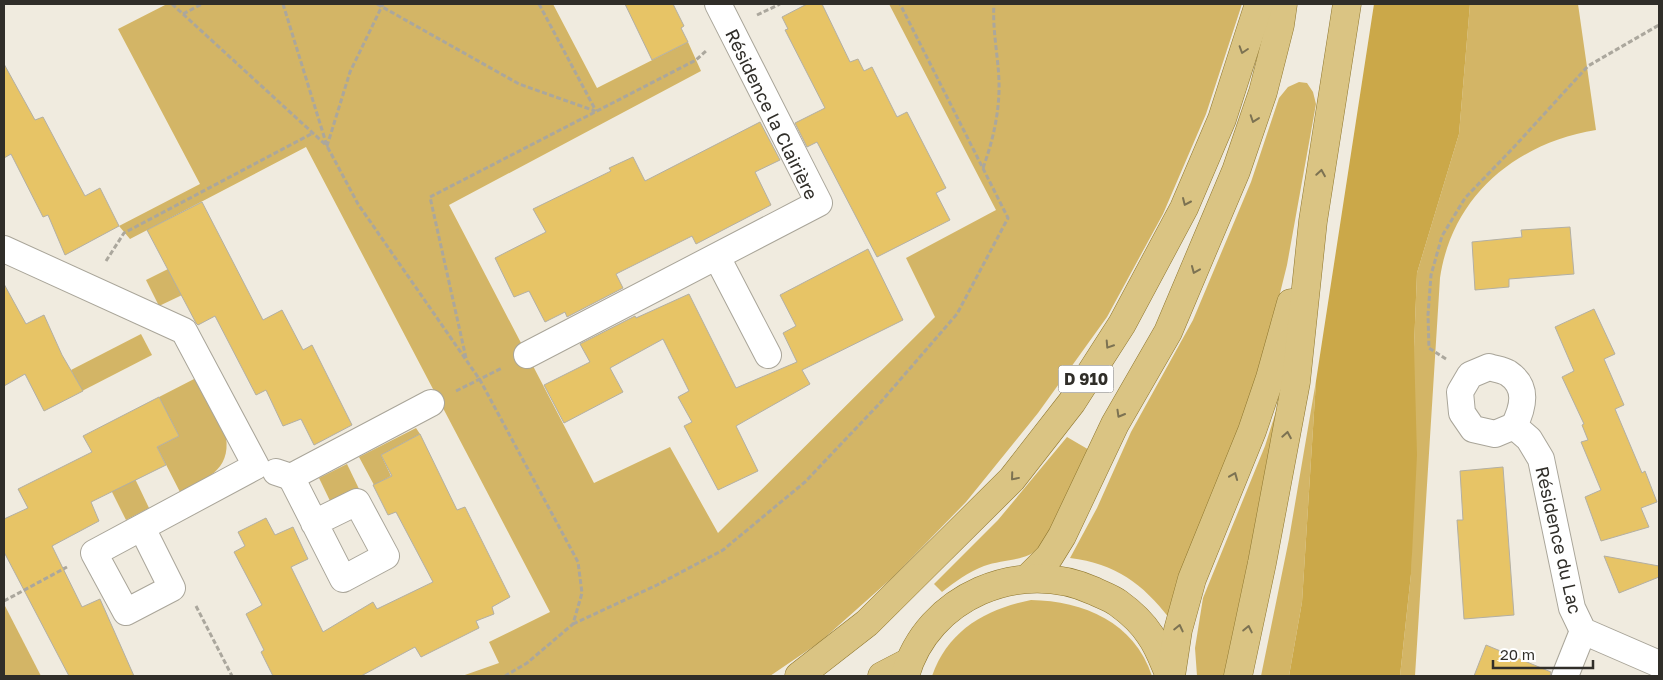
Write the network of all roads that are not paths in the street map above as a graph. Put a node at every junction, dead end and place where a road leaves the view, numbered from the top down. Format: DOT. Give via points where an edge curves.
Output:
graph roads {
  1 [pos="718,4"];
  2 [pos="1259,4"];
  3 [pos="1283,4"];
  4 [pos="1347,4"];
  5 [pos="1313,221"];
  6 [pos="4,248"];
  7 [pos="717,257"];
  8 [pos="527,355"];
  9 [pos="768,355"];
  10 [pos="431,403"];
  11 [pos="1514,426"];
  12 [pos="256,466"];
  13 [pos="291,477"];
  14 [pos="314,522"];
  15 [pos="142,528"];
  16 [pos="1029,577"];
  17 [pos="1584,631"];
  18 [pos="1659,664"];
  19 [pos="907,669"];
  20 [pos="799,676"];
  21 [pos="882,676"];
  22 [pos="1171,676"];
  23 [pos="1238,676"];
  24 [pos="1565,676"];
  1 -- 7 [label="street, Résidence la Clairière" via="819,203"];
  2 -- 20 [label="main road, D 910, one-way" via="1222,119 1184,208 1122,324 1072,402 1012,480 867,623"];
  3 -- 16 [label="main road, D 910, one-way" via="1263,92 1242,154 1168,332 1115,424 1062,536 1049,557"];
  5 -- 4 [label="main road, one-way"];
  22 -- 5 [label="main road, one-way" via="1178,630 1192,579 1270,378"];
  23 -- 5 [label="main road, one-way" via="1296,382"];
  6 -- 12 [label="street" via="184,331"];
  7 -- 8 [label="street, Résidence la Clairière"];
  7 -- 9 [label="street"];
  10 -- 13 [label="street"];
  11 -- 11 [label="street" via="1523,408 1522,389 1508,373 1489,367 1470,375 1460,392 1462,413 1473,429 1495,434"];
  11 -- 17 [label="street, Résidence du Lac" via="1529,439 1541,459 1572,608"];
  12 -- 13 [label="street"];
  12 -- 15 [label="street"];
  13 -- 14 [label="street"];
  15 -- 15 [label="street" via="172,588 126,612 94,553"];
  16 -- 19 [label="main road" via="991,585 957,603 929,629"];
  16 -- 22 [label="main road" via="1075,582 1117,602 1150,635"];
  17 -- 18 [label="street, Résidence du Lac"];
  17 -- 24 [label="street, Résidence du Lac"];
  19 -- 21 [label="main road"];
}
